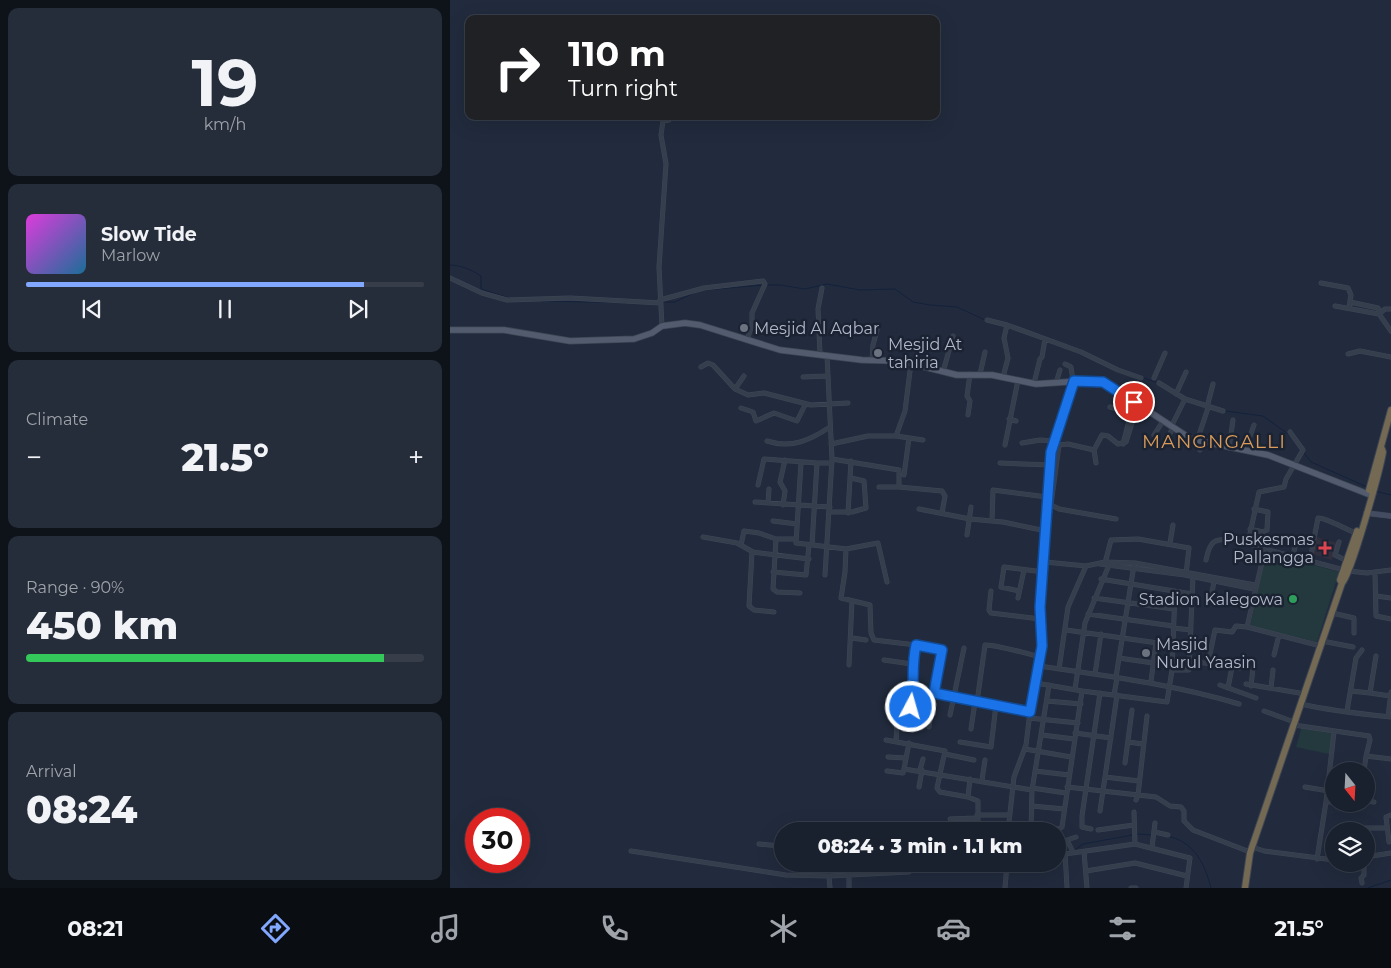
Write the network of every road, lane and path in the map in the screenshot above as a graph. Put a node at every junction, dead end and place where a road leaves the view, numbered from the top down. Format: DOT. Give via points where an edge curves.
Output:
graph roads {
  1 [pos="669,120"];
  2 [pos="450,278"];
  3 [pos="1320,283"];
  4 [pos="822,288"];
  5 [pos="661,302"];
  6 [pos="1350,302"];
  7 [pos="1335,306"];
  8 [pos="1349,308"];
  9 [pos="1391,310"];
  10 [pos="1380,313"];
  11 [pos="987,320"];
  12 [pos="662,326"];
  13 [pos="1006,326"];
  14 [pos="450,330"];
  15 [pos="877,330"];
  16 [pos="1391,331"];
  17 [pos="953,336"];
  18 [pos="747,340"];
  19 [pos="1045,340"];
  20 [pos="985,352"];
  21 [pos="1165,353"];
  22 [pos="820,354"];
  23 [pos="1348,354"];
  24 [pos="828,355"];
  25 [pos="1391,357"];
  26 [pos="872,361"];
  27 [pos="911,363"];
  28 [pos="1065,364"];
  29 [pos="701,367"];
  30 [pos="1060,370"];
  31 [pos="943,372"];
  32 [pos="1186,372"];
  33 [pos="970,374"];
  34 [pos="980,374"];
  35 [pos="744,376"];
  36 [pos="827,376"];
  37 [pos="803,377"];
  38 [pos="1003,377"];
  39 [pos="1141,378"];
  40 [pos="1154,378"];
  41 [pos="1018,380"];
  42 [pos="1074,381"];
  43 [pos="1056,383"];
  44 [pos="1159,383"];
  45 [pos="1034,384"];
  46 [pos="1213,384"];
  47 [pos="736,388"];
  48 [pos="1176,394"];
  49 [pos="1184,400"];
  50 [pos="848,403"];
  51 [pos="1135,404"];
  52 [pos="804,405"];
  53 [pos="829,405"];
  54 [pos="1110,407"];
  55 [pos="741,408"];
  56 [pos="1207,408"];
  57 [pos="1391,410"];
  58 [pos="1223,411"];
  59 [pos="968,415"];
  60 [pos="1009,419"];
  61 [pos="1233,420"];
  62 [pos="1016,421"];
  63 [pos="1163,421"];
  64 [pos="1254,425"];
  65 [pos="830,427"];
  66 [pos="1172,427"];
  67 [pos="1290,432"];
  68 [pos="1154,435"];
  69 [pos="896,436"];
  70 [pos="909,438"];
  71 [pos="923,440"];
  72 [pos="1054,440"];
  73 [pos="767,441"];
  74 [pos="1197,441"];
  75 [pos="1022,443"];
  76 [pos="1204,443"];
  77 [pos="831,444"];
  78 [pos="1164,444"];
  79 [pos="1005,445"];
  80 [pos="1229,448"];
  81 [pos="1094,450"];
  82 [pos="1200,450"];
  83 [pos="1245,450"];
  84 [pos="785,460"];
  85 [pos="832,461"];
  86 [pos="851,461"];
  87 [pos="801,462"];
  88 [pos="1000,462"];
  89 [pos="817,463"];
  90 [pos="1096,463"];
  91 [pos="1050,465"];
  92 [pos="1293,466"];
  93 [pos="904,475"];
  94 [pos="851,478"];
  95 [pos="758,485"];
  96 [pos="880,487"];
  97 [pos="899,488"];
  98 [pos="769,489"];
  99 [pos="1371,490"];
  100 [pos="1047,497"];
  101 [pos="755,502"];
  102 [pos="768,503"];
  103 [pos="783,505"];
  104 [pos="799,505"];
  105 [pos="814,506"];
  106 [pos="971,507"];
  107 [pos="919,509"];
  108 [pos="1254,509"];
  109 [pos="830,510"];
  110 [pos="848,513"];
  111 [pos="942,513"];
  112 [pos="1366,513"];
  113 [pos="1391,516"];
  114 [pos="970,519"];
  115 [pos="1116,519"];
  116 [pos="773,521"];
  117 [pos="992,521"];
  118 [pos="797,524"];
  119 [pos="1173,525"];
  120 [pos="1250,529"];
  121 [pos="1046,531"];
  122 [pos="1356,534"];
  123 [pos="967,535"];
  124 [pos="703,537"];
  125 [pos="1297,538"];
  126 [pos="776,539"];
  127 [pos="795,539"];
  128 [pos="1339,542"];
  129 [pos="1248,543"];
  130 [pos="1170,544"];
  131 [pos="741,545"];
  132 [pos="811,545"];
  133 [pos="827,547"];
  134 [pos="846,548"];
  135 [pos="1265,549"];
  136 [pos="753,552"];
  137 [pos="774,556"];
  138 [pos="1293,556"];
  139 [pos="808,559"];
  140 [pos="1206,560"];
  141 [pos="1310,560"];
  142 [pos="1347,561"];
  143 [pos="1045,562"];
  144 [pos="1106,564"];
  145 [pos="1134,565"];
  146 [pos="1086,566"];
  147 [pos="1024,570"];
  148 [pos="1346,570"];
  149 [pos="1391,570"];
  150 [pos="773,572"];
  151 [pos="1044,572"];
  152 [pos="1375,573"];
  153 [pos="1187,574"];
  154 [pos="825,575"];
  155 [pos="1194,576"];
  156 [pos="1102,579"];
  157 [pos="887,582"];
  158 [pos="1214,582"];
  159 [pos="1131,584"];
  160 [pos="1237,584"];
  161 [pos="1255,587"];
  162 [pos="991,591"];
  163 [pos="1019,591"];
  164 [pos="1175,592"];
  165 [pos="1212,592"];
  166 [pos="800,593"];
  167 [pos="1192,594"];
  168 [pos="1376,596"];
  169 [pos="1018,598"];
  170 [pos="1094,598"];
  171 [pos="1391,598"];
  172 [pos="852,601"];
  173 [pos="1128,603"];
  174 [pos="1174,609"];
  175 [pos="774,612"];
  176 [pos="1332,613"];
  177 [pos="1088,614"];
  178 [pos="1040,619"];
  179 [pos="1391,619"];
  180 [pos="1125,621"];
  181 [pos="1173,627"];
  182 [pos="1247,627"];
  183 [pos="1066,630"];
  184 [pos="1191,630"];
  185 [pos="1082,632"];
  186 [pos="1354,633"];
  187 [pos="1101,634"];
  188 [pos="1279,635"];
  189 [pos="852,638"];
  190 [pos="1122,638"];
  191 [pos="866,640"];
  192 [pos="1156,643"];
  193 [pos="1321,644"];
  194 [pos="916,645"];
  195 [pos="1172,645"];
  196 [pos="964,648"];
  197 [pos="1353,648"];
  198 [pos="1362,650"];
  199 [pos="1274,655"];
  200 [pos="1376,656"];
  201 [pos="1040,657"];
  202 [pos="1119,658"];
  203 [pos="884,660"];
  204 [pos="1190,661"];
  205 [pos="1153,663"];
  206 [pos="1208,663"];
  207 [pos="912,664"];
  208 [pos="849,665"];
  209 [pos="1039,666"];
  210 [pos="1232,667"];
  211 [pos="1240,668"];
  212 [pos="1253,668"];
  213 [pos="1059,669"];
  214 [pos="1172,670"];
  215 [pos="1273,670"];
  216 [pos="1078,672"];
  217 [pos="1095,674"];
  218 [pos="1117,677"];
  219 [pos="1151,682"];
  220 [pos="1036,683"];
  221 [pos="905,685"];
  222 [pos="913,685"];
  223 [pos="1049,685"];
  224 [pos="1220,685"];
  225 [pos="1170,686"];
  226 [pos="1228,688"];
  227 [pos="1271,688"];
  228 [pos="1075,690"];
  229 [pos="1082,691"];
  230 [pos="1350,691"];
  231 [pos="1391,692"];
  232 [pos="934,693"];
  233 [pos="1100,693"];
  234 [pos="1370,693"];
  235 [pos="1305,694"];
  236 [pos="1116,695"];
  237 [pos="1390,696"];
  238 [pos="954,697"];
  239 [pos="1256,698"];
  240 [pos="1047,701"];
  241 [pos="976,702"];
  242 [pos="1081,704"];
  243 [pos="1239,704"];
  244 [pos="1301,704"];
  245 [pos="996,705"];
  246 [pos="886,706"];
  247 [pos="911,707"];
  248 [pos="1132,710"];
  249 [pos="1264,711"];
  250 [pos="1347,711"];
  251 [pos="1030,712"];
  252 [pos="950,715"];
  253 [pos="910,716"];
  254 [pos="1147,716"];
  255 [pos="1389,717"];
  256 [pos="1029,718"];
  257 [pos="1044,719"];
  258 [pos="1078,723"];
  259 [pos="1295,724"];
  260 [pos="897,725"];
  261 [pos="929,727"];
  262 [pos="971,729"];
  263 [pos="1334,732"];
  264 [pos="1076,733"];
  265 [pos="1042,735"];
  266 [pos="1093,736"];
  267 [pos="1110,738"];
  268 [pos="1074,739"];
  269 [pos="886,740"];
  270 [pos="896,741"];
  271 [pos="960,742"];
  272 [pos="1128,742"];
  273 [pos="909,743"];
  274 [pos="1144,744"];
  275 [pos="1025,749"];
  276 [pos="1039,752"];
  277 [pos="946,754"];
  278 [pos="888,756"];
  279 [pos="1366,756"];
  280 [pos="1071,757"];
  281 [pos="905,758"];
  282 [pos="922,759"];
  283 [pos="1391,759"];
  284 [pos="974,760"];
  285 [pos="985,760"];
  286 [pos="1331,762"];
  287 [pos="1365,762"];
  288 [pos="1125,763"];
  289 [pos="904,769"];
  290 [pos="921,770"];
  291 [pos="887,771"];
  292 [pos="1035,771"];
  293 [pos="1069,775"];
  294 [pos="941,776"];
  295 [pos="1105,776"];
  296 [pos="970,779"];
  297 [pos="982,780"];
  298 [pos="1139,781"];
  299 [pos="1013,787"];
  300 [pos="1067,787"];
  301 [pos="1305,787"];
  302 [pos="919,788"];
  303 [pos="1032,789"];
  304 [pos="1085,790"];
  305 [pos="1102,791"];
  306 [pos="1325,791"];
  307 [pos="1066,793"];
  308 [pos="1138,795"];
  309 [pos="968,797"];
  310 [pos="1136,800"];
  311 [pos="1032,806"];
  312 [pos="1064,809"];
  313 [pos="1325,809"];
  314 [pos="1100,811"];
  315 [pos="1134,812"];
  316 [pos="1009,815"];
  317 [pos="1391,815"];
  318 [pos="976,816"];
  319 [pos="950,819"];
  320 [pos="977,822"];
  321 [pos="1009,822"];
  322 [pos="1031,822"];
  323 [pos="1062,822"];
  324 [pos="1155,823"];
  325 [pos="1134,825"];
  326 [pos="1375,828"];
  327 [pos="1387,828"];
  328 [pos="1091,829"];
  329 [pos="1098,830"];
  330 [pos="1154,834"];
  331 [pos="1168,835"];
  332 [pos="1076,837"];
  333 [pos="1389,842"];
  334 [pos="759,844"];
  335 [pos="1135,844"];
  336 [pos="774,845"];
  337 [pos="1152,847"];
  338 [pos="1251,850"];
  339 [pos="632,851"];
  340 [pos="1073,851"];
  341 [pos="1084,852"];
  342 [pos="1391,852"];
  343 [pos="1375,855"];
  344 [pos="1318,859"];
  345 [pos="1325,859"];
  346 [pos="1086,871"];
  347 [pos="848,872"];
  348 [pos="909,872"];
  349 [pos="1006,872"];
  350 [pos="1364,872"];
  351 [pos="848,875"];
  352 [pos="829,876"];
  353 [pos="1187,876"];
  354 [pos="1362,883"];
  355 [pos="830,888"];
  356 [pos="849,888"];
  357 [pos="1005,888"];
  358 [pos="1067,888"];
  359 [pos="1087,888"];
  360 [pos="1131,888"];
  361 [pos="1136,888"];
  362 [pos="1186,888"];
  363 [pos="1245,888"];
  1 -- 5 [label="street" via="663,122 660,131 666,164 659,267"];
  2 -- 5 [label="street" via="479,292 508,300 570,298"];
  3 -- 6 [label="street" via="1346,288 1352,295"];
  4 -- 22 [label="street" via="818,309"];
  5 -- 12 [label="street"];
  5 -- 18 [label="street" via="704,288 763,281 765,284 752,313"];
  6 -- 8 [label="street"];
  6 -- 10 [label="street" via="1378,308"];
  7 -- 8 [label="street"];
  8 -- 10 [label="street"];
  9 -- 10 [label="street" via="1385,309"];
  10 -- 16 [label="street"];
  11 -- 13 [label="street"];
  12 -- 14 [label="main road" via="641,338 570,341 504,330"];
  12 -- 18 [label="main road" via="700,325"];
  13 -- 19 [label="street"];
  13 -- 38 [label="street" via="1008,358"];
  15 -- 26 [label="street"];
  17 -- 31 [label="street"];
  18 -- 22 [label="main road" via="780,350"];
  19 -- 39 [label="street"];
  19 -- 45 [label="street"];
  20 -- 34 [label="street"];
  21 -- 40 [label="street"];
  22 -- 24 [label="main road"];
  23 -- 25 [label="street" via="1360,351"];
  24 -- 26 [label="main road"];
  24 -- 36 [label="street"];
  26 -- 27 [label="main road"];
  27 -- 31 [label="main road"];
  27 -- 69 [label="street" via="905,411"];
  28 -- 42 [label="street" via="1071,367"];
  29 -- 47 [label="street" via="708,363 713,365"];
  30 -- 43 [label="street"];
  31 -- 33 [label="main road"];
  32 -- 48 [label="street"];
  33 -- 34 [label="main road"];
  33 -- 59 [label="street" via="966,396 970,401"];
  34 -- 38 [label="main road"];
  35 -- 47 [label="street"];
  36 -- 37 [label="street"];
  36 -- 53 [label="street"];
  38 -- 41 [label="main road"];
  41 -- 45 [label="main road"];
  41 -- 60 [label="street"];
  42 -- 43 [label="main road"];
  42 -- 51 [label="main road" via="1103,382"];
  42 -- 72 [label="street"];
  43 -- 45 [label="main road"];
  44 -- 48 [label="street"];
  46 -- 56 [label="street"];
  47 -- 52 [label="street" via="748,395 764,392"];
  48 -- 49 [label="street"];
  49 -- 56 [label="street"];
  49 -- 66 [label="street"];
  50 -- 53 [label="street"];
  51 -- 54 [label="street" via="1128,412"];
  51 -- 63 [label="main road"];
  51 -- 81 [label="street" via="1124,442 1116,443 1104,435"];
  52 -- 53 [label="street"];
  52 -- 55 [label="street" via="797,421 774,413 756,421 753,412"];
  53 -- 65 [label="street"];
  56 -- 58 [label="street"];
  56 -- 74 [label="street"];
  57 -- 99 [label="highway"];
  60 -- 62 [label="street"];
  60 -- 79 [label="street"];
  61 -- 80 [label="street"];
  63 -- 66 [label="main road"];
  63 -- 68 [label="street"];
  64 -- 83 [label="street"];
  65 -- 73 [label="street" via="804,442 781,444"];
  65 -- 77 [label="street"];
  66 -- 74 [label="main road"];
  66 -- 78 [label="street"];
  67 -- 92 [label="street" via="1300,444 1301,452"];
  69 -- 70 [label="street"];
  69 -- 77 [label="street" via="868,436"];
  70 -- 71 [label="street"];
  70 -- 93 [label="street"];
  72 -- 75 [label="street"];
  72 -- 91 [label="street"];
  74 -- 76 [label="main road"];
  76 -- 80 [label="main road"];
  76 -- 82 [label="street"];
  77 -- 85 [label="street"];
  80 -- 83 [label="main road"];
  81 -- 90 [label="street"];
  81 -- 115 [label="street" via="1059,445 1052,505"];
  83 -- 92 [label="main road" via="1268,455"];
  84 -- 87 [label="street"];
  84 -- 95 [label="street" via="764,459"];
  84 -- 103 [label="street" via="780,482 785,491"];
  85 -- 86 [label="street"];
  85 -- 89 [label="street"];
  85 -- 109 [label="street"];
  86 -- 94 [label="street"];
  86 -- 97 [label="street" via="897,469 900,471"];
  87 -- 89 [label="street"];
  87 -- 104 [label="street"];
  88 -- 91 [label="street"];
  89 -- 105 [label="street"];
  91 -- 100 [label="street"];
  92 -- 99 [label="main road"];
  92 -- 108 [label="street" via="1283,488 1259,492"];
  94 -- 110 [label="street"];
  94 -- 110 [label="street" via="864,481 866,508"];
  96 -- 97 [label="street"];
  97 -- 111 [label="street" via="942,491 945,496"];
  98 -- 102 [label="street"];
  99 -- 112 [label="highway"];
  99 -- 122 [label="highway"];
  100 -- 117 [label="street" via="993,490"];
  100 -- 121 [label="street"];
  101 -- 102 [label="street"];
  102 -- 103 [label="street"];
  103 -- 104 [label="street"];
  104 -- 105 [label="street"];
  104 -- 118 [label="street"];
  105 -- 109 [label="street"];
  105 -- 132 [label="street"];
  106 -- 114 [label="street"];
  107 -- 111 [label="street"];
  108 -- 120 [label="street"];
  108 -- 120 [label="street" via="1268,512 1267,530"];
  109 -- 110 [label="street"];
  109 -- 133 [label="street"];
  111 -- 114 [label="street"];
  112 -- 113 [label="street"];
  112 -- 148 [label="highway"];
  114 -- 117 [label="street"];
  114 -- 123 [label="street"];
  116 -- 118 [label="street"];
  117 -- 121 [label="street"];
  118 -- 127 [label="street"];
  119 -- 130 [label="street"];
  120 -- 129 [label="street"];
  121 -- 143 [label="street"];
  122 -- 141 [label="street" via="1330,520 1318,518"];
  122 -- 142 [label="highway"];
  124 -- 131 [label="street"];
  125 -- 138 [label="street"];
  126 -- 127 [label="street"];
  126 -- 131 [label="street" via="744,531"];
  126 -- 137 [label="street"];
  127 -- 132 [label="street" via="797,544"];
  128 -- 142 [label="street" via="1335,555"];
  129 -- 135 [label="street"];
  129 -- 140 [label="street" via="1232,540 1214,542"];
  130 -- 144 [label="street" via="1138,539 1111,540"];
  130 -- 153 [label="street" via="1190,549"];
  131 -- 136 [label="street"];
  132 -- 133 [label="street"];
  132 -- 139 [label="street"];
  133 -- 134 [label="street"];
  133 -- 154 [label="street"];
  134 -- 157 [label="street" via="880,544"];
  134 -- 172 [label="street" via="840,597"];
  135 -- 138 [label="street"];
  135 -- 161 [label="street"];
  136 -- 137 [label="street"];
  136 -- 175 [label="street" via="749,606 754,610"];
  137 -- 139 [label="street"];
  137 -- 150 [label="street"];
  138 -- 141 [label="street"];
  139 -- 150 [label="street" via="806,575"];
  141 -- 148 [label="street"];
  142 -- 148 [label="highway"];
  143 -- 146 [label="street"];
  143 -- 151 [label="street"];
  144 -- 145 [label="street"];
  144 -- 146 [label="street"];
  144 -- 156 [label="street"];
  145 -- 153 [label="street"];
  145 -- 159 [label="street"];
  146 -- 183 [label="street" via="1068,607"];
  147 -- 151 [label="street"];
  147 -- 163 [label="street"];
  147 -- 163 [label="street" via="1004,568 1000,587"];
  148 -- 152 [label="street"];
  148 -- 176 [label="highway" via="1340,580 1342,583"];
  149 -- 152 [label="street"];
  150 -- 166 [label="street" via="774,591"];
  151 -- 178 [label="street"];
  152 -- 168 [label="street"];
  153 -- 155 [label="street"];
  155 -- 158 [label="street"];
  155 -- 160 [label="street"];
  155 -- 167 [label="street"];
  156 -- 159 [label="street"];
  156 -- 170 [label="street"];
  158 -- 160 [label="street"];
  158 -- 165 [label="street"];
  159 -- 164 [label="street"];
  159 -- 173 [label="street"];
  160 -- 161 [label="street"];
  161 -- 182 [label="street"];
  162 -- 178 [label="street" via="991,613"];
  163 -- 169 [label="street"];
  164 -- 167 [label="street"];
  164 -- 174 [label="street"];
  167 -- 184 [label="street"];
  168 -- 171 [label="street"];
  168 -- 179 [label="street" via="1376,616"];
  170 -- 173 [label="street"];
  170 -- 177 [label="street"];
  172 -- 189 [label="street"];
  172 -- 194 [label="street" via="870,605 874,640"];
  173 -- 174 [label="street"];
  173 -- 180 [label="street"];
  174 -- 181 [label="street"];
  176 -- 186 [label="street" via="1355,619"];
  176 -- 193 [label="highway"];
  177 -- 180 [label="street"];
  177 -- 185 [label="street"];
  178 -- 201 [label="street"];
  180 -- 181 [label="street"];
  180 -- 190 [label="street"];
  181 -- 184 [label="street"];
  181 -- 195 [label="street"];
  182 -- 188 [label="street"];
  182 -- 206 [label="street" via="1236,626 1232,632 1215,630"];
  183 -- 185 [label="street"];
  183 -- 213 [label="street"];
  184 -- 204 [label="street"];
  185 -- 187 [label="street"];
  185 -- 216 [label="street"];
  187 -- 190 [label="street"];
  187 -- 217 [label="street"];
  188 -- 193 [label="street"];
  188 -- 199 [label="street"];
  189 -- 191 [label="street"];
  189 -- 208 [label="street"];
  190 -- 192 [label="street"];
  190 -- 202 [label="street"];
  192 -- 195 [label="street"];
  192 -- 205 [label="street"];
  193 -- 197 [label="street"];
  193 -- 235 [label="highway"];
  194 -- 207 [label="street"];
  194 -- 232 [label="street" via="942,650"];
  195 -- 214 [label="street"];
  196 -- 238 [label="street"];
  198 -- 230 [label="street" via="1356,658"];
  200 -- 234 [label="street"];
  201 -- 209 [label="street"];
  201 -- 241 [label="street" via="985,645"];
  202 -- 205 [label="street"];
  202 -- 218 [label="street"];
  203 -- 207 [label="street"];
  204 -- 206 [label="street"];
  204 -- 214 [label="street" via="1189,671"];
  205 -- 219 [label="street"];
  206 -- 210 [label="street"];
  207 -- 222 [label="street"];
  209 -- 213 [label="street"];
  209 -- 220 [label="street"];
  210 -- 211 [label="street"];
  210 -- 226 [label="street"];
  212 -- 227 [label="street" via="1248,685"];
  213 -- 216 [label="street"];
  214 -- 225 [label="street"];
  215 -- 227 [label="street"];
  216 -- 217 [label="street"];
  216 -- 228 [label="street"];
  217 -- 218 [label="street"];
  218 -- 219 [label="street"];
  218 -- 236 [label="street"];
  219 -- 225 [label="street"];
  220 -- 223 [label="street"];
  220 -- 251 [label="street"];
  221 -- 222 [label="street"];
  222 -- 247 [label="street"];
  223 -- 228 [label="street"];
  223 -- 240 [label="street"];
  224 -- 226 [label="street"];
  225 -- 236 [label="street" via="1167,702"];
  225 -- 243 [label="street"];
  226 -- 239 [label="street"];
  227 -- 235 [label="street"];
  228 -- 229 [label="street"];
  229 -- 233 [label="street"];
  229 -- 242 [label="street"];
  230 -- 234 [label="street"];
  230 -- 250 [label="street"];
  231 -- 237 [label="street"];
  232 -- 238 [label="street"];
  232 -- 261 [label="street"];
  233 -- 236 [label="street"];
  233 -- 266 [label="street"];
  234 -- 237 [label="street"];
  235 -- 244 [label="highway"];
  236 -- 267 [label="street"];
  237 -- 255 [label="street"];
  238 -- 241 [label="street"];
  238 -- 252 [label="street"];
  240 -- 242 [label="street"];
  240 -- 257 [label="street"];
  241 -- 245 [label="street"];
  241 -- 262 [label="street"];
  242 -- 258 [label="street"];
  244 -- 250 [label="street"];
  244 -- 259 [label="highway"];
  245 -- 251 [label="street"];
  245 -- 271 [label="street" via="991,747"];
  246 -- 247 [label="street"];
  247 -- 253 [label="street"];
  248 -- 272 [label="street"];
  249 -- 259 [label="street"];
  250 -- 255 [label="street"];
  251 -- 256 [label="street"];
  254 -- 274 [label="street"];
  256 -- 257 [label="street"];
  256 -- 275 [label="street"];
  257 -- 258 [label="street"];
  257 -- 265 [label="street"];
  258 -- 264 [label="street"];
  259 -- 263 [label="street"];
  259 -- 338 [label="highway"];
  260 -- 270 [label="street"];
  263 -- 279 [label="street" via="1369,736"];
  263 -- 286 [label="street"];
  264 -- 266 [label="street"];
  264 -- 268 [label="street"];
  265 -- 268 [label="street"];
  265 -- 276 [label="street"];
  266 -- 267 [label="street"];
  266 -- 304 [label="street"];
  267 -- 295 [label="street"];
  268 -- 280 [label="street"];
  269 -- 270 [label="street"];
  270 -- 273 [label="street"];
  272 -- 274 [label="street"];
  272 -- 288 [label="street"];
  273 -- 277 [label="street" via="941,749"];
  273 -- 281 [label="street"];
  274 -- 298 [label="street"];
  275 -- 276 [label="street"];
  275 -- 299 [label="street" via="1016,768"];
  276 -- 280 [label="street"];
  276 -- 292 [label="street"];
  277 -- 284 [label="street"];
  277 -- 294 [label="street"];
  278 -- 281 [label="street"];
  279 -- 283 [label="street"];
  279 -- 287 [label="street"];
  280 -- 293 [label="street"];
  281 -- 289 [label="street"];
  282 -- 290 [label="street"];
  285 -- 297 [label="street"];
  289 -- 290 [label="street"];
  289 -- 291 [label="street" via="903,773"];
  290 -- 294 [label="street"];
  290 -- 302 [label="street"];
  292 -- 293 [label="street"];
  292 -- 303 [label="street"];
  293 -- 300 [label="street"];
  294 -- 296 [label="street"];
  294 -- 309 [label="street" via="939,791"];
  295 -- 298 [label="street"];
  295 -- 305 [label="street"];
  296 -- 297 [label="street"];
  296 -- 309 [label="street"];
  297 -- 299 [label="street"];
  298 -- 308 [label="street"];
  299 -- 303 [label="street"];
  299 -- 316 [label="street"];
  300 -- 304 [label="street"];
  300 -- 307 [label="street"];
  301 -- 306 [label="street"];
  303 -- 307 [label="street"];
  303 -- 311 [label="street"];
  304 -- 305 [label="street"];
  304 -- 328 [label="street" via="1082,826"];
  305 -- 308 [label="street"];
  305 -- 314 [label="street"];
  307 -- 312 [label="street"];
  308 -- 310 [label="street"];
  308 -- 338 [label="street" via="1156,797 1170,806 1181,807 1184,821 1193,830"];
  309 -- 318 [label="street" via="977,800"];
  311 -- 312 [label="street"];
  311 -- 322 [label="street"];
  312 -- 323 [label="street"];
  313 -- 344 [label="street"];
  315 -- 325 [label="street"];
  316 -- 318 [label="street"];
  316 -- 321 [label="street"];
  317 -- 327 [label="street" via="1386,816"];
  318 -- 319 [label="street"];
  318 -- 320 [label="street"];
  324 -- 330 [label="street"];
  325 -- 329 [label="street"];
  325 -- 335 [label="street"];
  326 -- 327 [label="street"];
  327 -- 333 [label="street"];
  330 -- 331 [label="street"];
  330 -- 337 [label="street"];
  332 -- 340 [label="street" via="1067,840"];
  334 -- 336 [label="street"];
  335 -- 337 [label="street"];
  335 -- 341 [label="street"];
  337 -- 353 [label="street" via="1190,858"];
  338 -- 344 [label="street"];
  338 -- 363 [label="highway"];
  339 -- 352 [label="street" via="777,874"];
  340 -- 341 [label="street"];
  340 -- 358 [label="street" via="1064,856"];
  341 -- 346 [label="street"];
  342 -- 343 [label="street"];
  344 -- 345 [label="street"];
  346 -- 353 [label="street" via="1135,863"];
  346 -- 359 [label="street"];
  347 -- 351 [label="street"];
  348 -- 351 [label="street"];
  349 -- 357 [label="street"];
  350 -- 354 [label="street"];
  351 -- 352 [label="street"];
  351 -- 356 [label="street"];
  352 -- 355 [label="street"];
  353 -- 362 [label="street"];
  360 -- 361 [label="street"];
}
